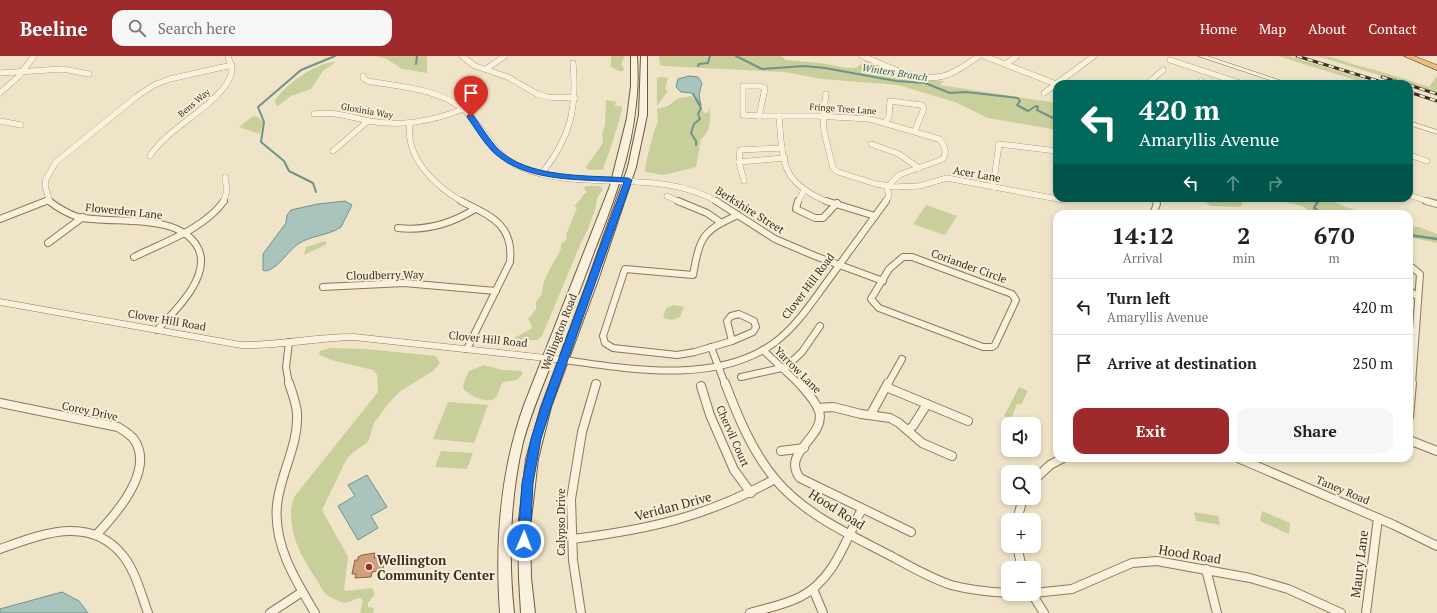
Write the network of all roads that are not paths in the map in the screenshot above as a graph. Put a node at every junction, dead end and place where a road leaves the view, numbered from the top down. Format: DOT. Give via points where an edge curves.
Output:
graph roads {
  1 [pos="34,56"];
  2 [pos="228,56"];
  3 [pos="462,56"];
  4 [pos="505,56"];
  5 [pos="634,56"];
  6 [pos="644,56"];
  7 [pos="862,56"];
  8 [pos="979,56"];
  9 [pos="984,56"];
  10 [pos="1017,56"];
  11 [pos="1094,56"];
  12 [pos="1201,56"];
  13 [pos="1408,56"];
  14 [pos="1170,60"];
  15 [pos="573,63"];
  16 [pos="1006,64"];
  17 [pos="232,65"];
  18 [pos="1437,68"];
  19 [pos="486,69"];
  20 [pos="1164,70"];
  21 [pos="23,72"];
  22 [pos="0,73"];
  23 [pos="89,74"];
  24 [pos="363,76"];
  25 [pos="1224,77"];
  26 [pos="1061,80"];
  27 [pos="1152,80"];
  28 [pos="1221,80"];
  29 [pos="1232,80"];
  30 [pos="1276,80"];
  31 [pos="1053,83"];
  32 [pos="1053,86"];
  33 [pos="0,93"];
  34 [pos="1044,93"];
  35 [pos="826,94"];
  36 [pos="574,98"];
  37 [pos="463,110"];
  38 [pos="314,114"];
  39 [pos="759,116"];
  40 [pos="779,116"];
  41 [pos="823,116"];
  42 [pos="0,121"];
  43 [pos="368,121"];
  44 [pos="885,122"];
  45 [pos="410,124"];
  46 [pos="1413,124"];
  47 [pos="21,125"];
  48 [pos="915,132"];
  49 [pos="1437,132"];
  50 [pos="871,144"];
  51 [pos="782,148"];
  52 [pos="1053,150"];
  53 [pos="333,151"];
  54 [pos="150,156"];
  55 [pos="1413,156"];
  56 [pos="785,158"];
  57 [pos="1427,161"];
  58 [pos="739,162"];
  59 [pos="919,168"];
  60 [pos="542,173"];
  61 [pos="225,177"];
  62 [pos="623,180"];
  63 [pos="744,182"];
  64 [pos="887,186"];
  65 [pos="994,187"];
  66 [pos="804,190"];
  67 [pos="667,196"];
  68 [pos="1413,197"];
  69 [pos="1053,198"];
  70 [pos="48,200"];
  71 [pos="837,203"];
  72 [pos="1437,204"];
  73 [pos="475,209"];
  74 [pos="738,215"];
  75 [pos="875,216"];
  76 [pos="83,217"];
  77 [pos="0,219"];
  78 [pos="720,222"];
  79 [pos="398,228"];
  80 [pos="182,232"];
  81 [pos="48,243"];
  82 [pos="134,257"];
  83 [pos="840,264"];
  84 [pos="1413,268"];
  85 [pos="883,281"];
  86 [pos="323,287"];
  87 [pos="496,291"];
  88 [pos="1413,293"];
  89 [pos="1418,297"];
  90 [pos="0,302"];
  91 [pos="820,326"];
  92 [pos="157,330"];
  93 [pos="1413,332"];
  94 [pos="732,340"];
  95 [pos="289,342"];
  96 [pos="711,347"];
  97 [pos="467,349"];
  98 [pos="763,350"];
  99 [pos="548,358"];
  100 [pos="902,359"];
  101 [pos="564,360"];
  102 [pos="718,366"];
  103 [pos="781,368"];
  104 [pos="741,377"];
  105 [pos="596,384"];
  106 [pos="700,386"];
  107 [pos="886,387"];
  108 [pos="0,403"];
  109 [pos="927,404"];
  110 [pos="818,408"];
  111 [pos="871,414"];
  112 [pos="968,421"];
  113 [pos="908,430"];
  114 [pos="1413,442"];
  115 [pos="804,448"];
  116 [pos="781,451"];
  117 [pos="1437,451"];
  118 [pos="952,456"];
  119 [pos="1056,462"];
  120 [pos="1247,462"];
  121 [pos="1041,473"];
  122 [pos="775,479"];
  123 [pos="751,492"];
  124 [pos="862,509"];
  125 [pos="1378,518"];
  126 [pos="911,532"];
  127 [pos="848,533"];
  128 [pos="97,534"];
  129 [pos="573,539"];
  130 [pos="1437,546"];
  131 [pos="0,549"];
  132 [pos="1206,569"];
  133 [pos="813,589"];
  134 [pos="302,592"];
  135 [pos="1041,592"];
  136 [pos="1001,593"];
  137 [pos="1037,601"];
  138 [pos="148,613"];
  139 [pos="270,613"];
  140 [pos="315,613"];
  141 [pos="507,613"];
  142 [pos="528,613"];
  143 [pos="581,613"];
  144 [pos="750,613"];
  145 [pos="823,613"];
  146 [pos="1044,613"];
  147 [pos="1217,613"];
  148 [pos="1341,613"];
  149 [pos="1366,613"];
  1 -- 21 [label="street"];
  2 -- 17 [label="street"];
  3 -- 19 [label="street" via="470,63"];
  4 -- 19 [label="street"];
  5 -- 62 [label="main road, Wellington Road" via="632,111"];
  6 -- 62 [label="main road, Wellington Road" via="643,116"];
  7 -- 8 [label="street" via="917,75 938,77 954,72"];
  9 -- 16 [label="street"];
  10 -- 16 [label="street"];
  11 -- 26 [label="street"];
  12 -- 30 [label="street"];
  13 -- 18 [label="highway"];
  14 -- 25 [label="street"];
  15 -- 36 [label="street"];
  16 -- 31 [label="street"];
  17 -- 54 [label="street, Bens Way" via="226,85 158,143"];
  17 -- 70 [label="street" via="170,79 154,85 136,97 54,165 45,186"];
  19 -- 36 [label="street" via="508,77 544,96"];
  20 -- 27 [label="street"];
  21 -- 22 [label="street"];
  21 -- 23 [label="street" via="63,69"];
  21 -- 33 [label="street"];
  24 -- 37 [label="street, Berkshire Street" via="368,80 431,94"];
  25 -- 28 [label="street"];
  25 -- 29 [label="street"];
  32 -- 34 [label="street"];
  35 -- 41 [label="street"];
  36 -- 60 [label="street" via="563,140 554,159"];
  37 -- 45 [label="street, Gloxinia Way" via="433,121"];
  37 -- 60 [label="street, Berkshire Street" via="501,156 517,166"];
  38 -- 43 [label="street, Gloxinia Way" via="332,113"];
  39 -- 39 [label="street, Fringe Tree Lane" via="743,115 743,86 764,87"];
  39 -- 40 [label="street, Fringe Tree Lane"];
  40 -- 41 [label="street, Fringe Tree Lane"];
  40 -- 51 [label="street"];
  41 -- 44 [label="street, Fringe Tree Lane"];
  41 -- 64 [label="street, Acer Lane" via="827,144 835,170 870,183"];
  42 -- 47 [label="street"];
  43 -- 45 [label="street, Gloxinia Way"];
  43 -- 53 [label="street"];
  44 -- 48 [label="street, Fringe Tree Lane"];
  44 -- 48 [label="street" via="889,117 890,101 921,105 924,108"];
  45 -- 73 [label="street" via="408,133 411,146 428,174 449,193"];
  46 -- 49 [label="street"];
  48 -- 59 [label="street, Fringe Tree Lane" via="939,139 944,144 943,159"];
  50 -- 59 [label="street" via="899,154"];
  51 -- 56 [label="street"];
  51 -- 58 [label="street" via="742,149 739,151"];
  52 -- 65 [label="street" via="1000,144"];
  55 -- 57 [label="street"];
  56 -- 58 [label="street"];
  56 -- 66 [label="street" via="790,176"];
  58 -- 63 [label="street"];
  59 -- 64 [label="street, Fringe Tree Lane" via="899,175"];
  60 -- 62 [label="street, Berkshire Street"];
  61 -- 80 [label="street" via="227,189 221,206 206,219"];
  62 -- 74 [label="street, Berkshire Street" via="667,183 695,190 715,198"];
  62 -- 99 [label="main road, Wellington Road"];
  62 -- 101 [label="main road, Wellington Road"];
  64 -- 65 [label="street, Acer Lane" via="913,188 947,178"];
  64 -- 75 [label="street, Clover Hill Road" via="889,196"];
  65 -- 69 [label="street, Acer Lane"];
  66 -- 71 [label="street"];
  66 -- 71 [label="street" via="796,209 816,218 823,218"];
  67 -- 78 [label="street" via="707,213"];
  68 -- 72 [label="street"];
  70 -- 76 [label="street, Flowerden Lane" via="62,211"];
  70 -- 77 [label="street"];
  71 -- 75 [label="street"];
  73 -- 79 [label="street" via="457,220 435,227"];
  73 -- 87 [label="street" via="501,224 510,241 511,258"];
  74 -- 78 [label="street"];
  74 -- 83 [label="street, Berkshire Street" via="780,241"];
  75 -- 83 [label="street, Clover Hill Road"];
  76 -- 80 [label="street, Flowerden Lane" via="168,226"];
  76 -- 81 [label="street"];
  78 -- 96 [label="street" via="701,239 693,275 625,269 603,336 605,343 613,348 666,354 688,353"];
  80 -- 82 [label="street"];
  80 -- 92 [label="street, Flowerden Lane" via="192,239 199,249 200,270 187,297"];
  83 -- 85 [label="street"];
  83 -- 98 [label="street, Clover Hill Road" via="802,316 789,330"];
  84 -- 89 [label="street" via="1420,272"];
  85 -- 85 [label="street, Coriander Circle" via="871,299 876,306 983,347 995,345 1016,300 1010,293 912,257 899,258"];
  86 -- 87 [label="street, Cloudberry Way" via="404,283"];
  87 -- 97 [label="street"];
  88 -- 89 [label="street"];
  89 -- 93 [label="street"];
  90 -- 92 [label="street, Clover Hill Road"];
  91 -- 103 [label="street" via="793,362"];
  92 -- 95 [label="street, Clover Hill Road" via="241,345"];
  94 -- 94 [label="street" via="753,332 756,327 754,321 739,314 728,318 727,324"];
  94 -- 96 [label="street"];
  95 -- 97 [label="street, Clover Hill Road" via="354,337"];
  95 -- 134 [label="street" via="287,376 297,410 297,426 279,490 276,520 282,551"];
  96 -- 102 [label="street, Hood Road"];
  97 -- 99 [label="street, Clover Hill Road"];
  98 -- 102 [label="street, Clover Hill Road"];
  98 -- 103 [label="street, Yarrow Lane"];
  99 -- 101 [label="street, Clover Hill Road"];
  99 -- 141 [label="main road, Wellington Road" via="514,459 505,538 504,582"];
  100 -- 107 [label="street"];
  101 -- 102 [label="street, Clover Hill Road" via="653,370 688,370"];
  101 -- 142 [label="main road, Wellington Road" via="536,439 528,483 524,528"];
  102 -- 122 [label="street, Hood Road" via="752,444"];
  103 -- 104 [label="street"];
  103 -- 110 [label="street, Yarrow Lane" via="810,396"];
  105 -- 129 [label="street, Calypso Drive" via="576,464 571,499"];
  106 -- 123 [label="street, Chervil Court" via="731,463"];
  107 -- 109 [label="street"];
  107 -- 111 [label="street"];
  108 -- 128 [label="street, Corey Drive" via="118,427 132,436 139,452 137,475 125,501"];
  109 -- 112 [label="street"];
  109 -- 113 [label="street"];
  110 -- 111 [label="street" via="833,406 862,415"];
  110 -- 115 [label="street, Yarrow Lane" via="818,427"];
  111 -- 113 [label="street" via="891,418"];
  113 -- 118 [label="street" via="918,442"];
  114 -- 117 [label="street"];
  115 -- 116 [label="street"];
  115 -- 124 [label="street, Yarrow Lane" via="793,464 795,474"];
  119 -- 121 [label="street"];
  120 -- 125 [label="street, Taney Road"];
  122 -- 123 [label="street, Veridan Drive"];
  122 -- 127 [label="street, Hood Road" via="808,508"];
  123 -- 129 [label="street, Veridan Drive" via="724,506 681,521"];
  124 -- 126 [label="street"];
  124 -- 127 [label="street"];
  125 -- 130 [label="street, Taney Road"];
  125 -- 149 [label="street, Maury Lane"];
  127 -- 133 [label="street" via="828,574"];
  127 -- 136 [label="street, Hood Road" via="943,582 984,592"];
  128 -- 131 [label="street" via="59,531 32,537"];
  128 -- 138 [label="street" via="117,548 124,558"];
  129 -- 143 [label="street, Calypso Drive" via="576,587"];
  132 -- 135 [label="street, Hood Road" via="1140,561 1072,589"];
  132 -- 147 [label="street"];
  132 -- 148 [label="street, Hood Road" via="1273,584"];
  133 -- 144 [label="street" via="787,602"];
  133 -- 145 [label="street"];
  134 -- 139 [label="street"];
  134 -- 140 [label="street"];
  137 -- 146 [label="street"];
}
